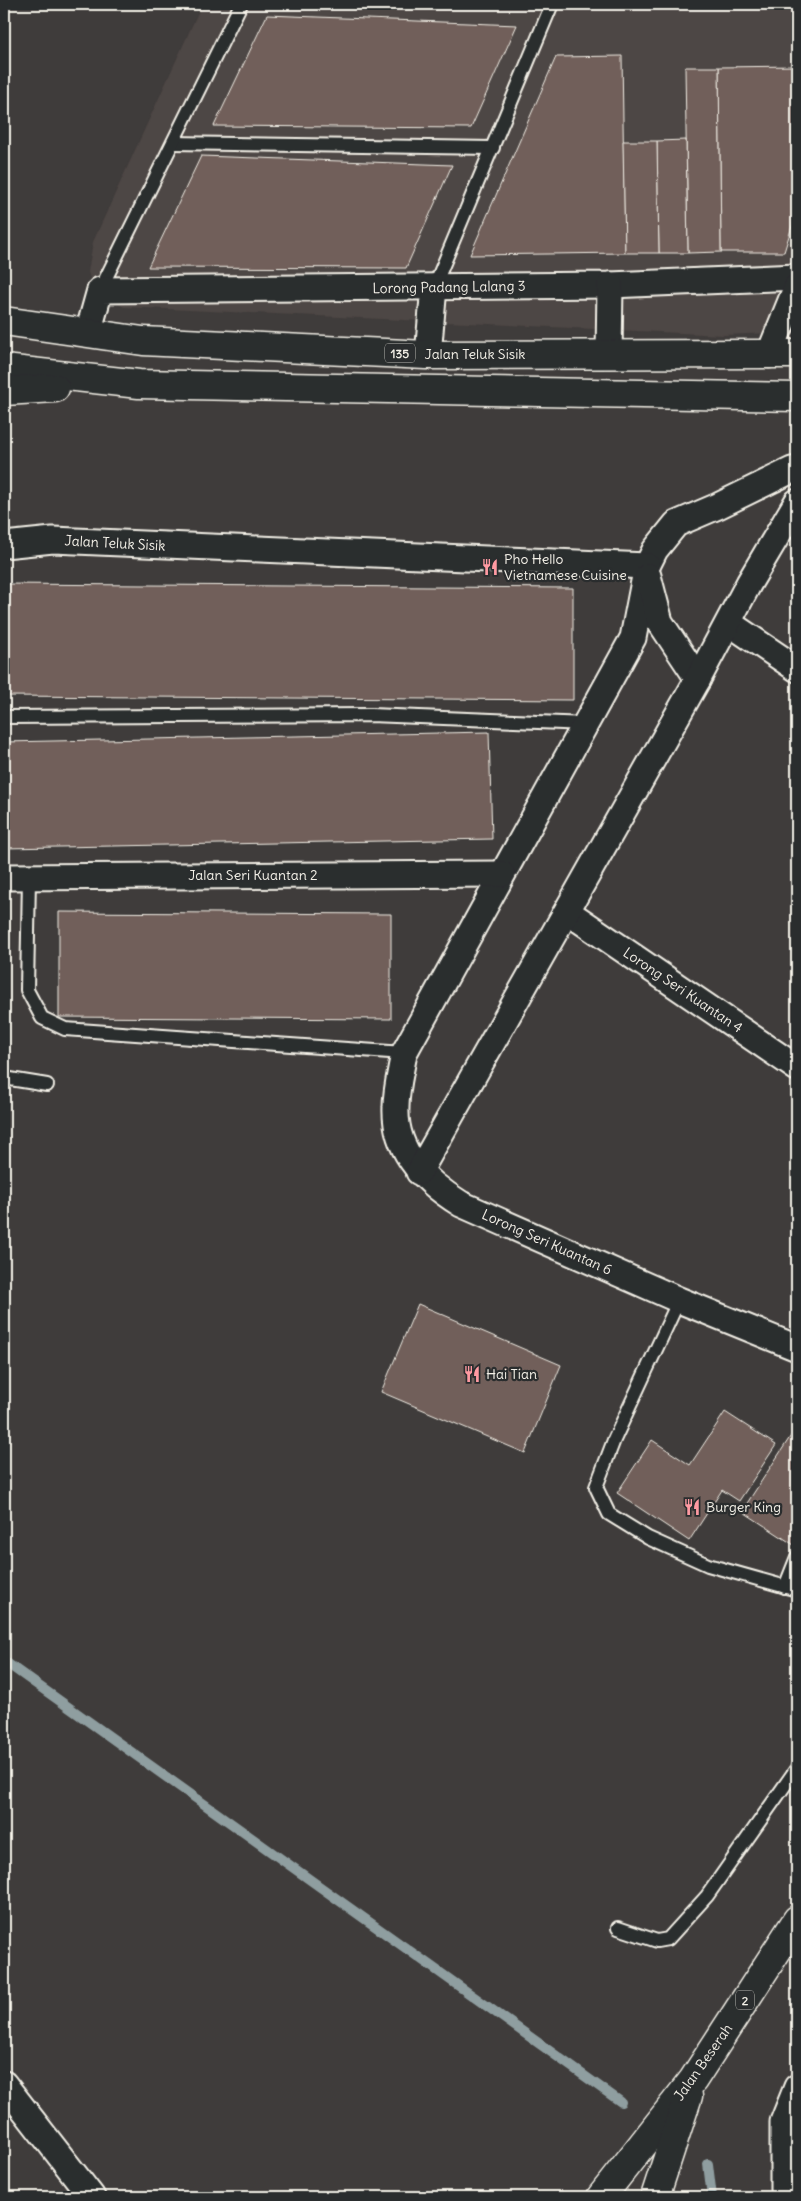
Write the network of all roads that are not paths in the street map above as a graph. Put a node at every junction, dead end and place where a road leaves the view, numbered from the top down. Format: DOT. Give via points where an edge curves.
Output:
graph roads {
  1 [pos="241,4"];
  2 [pos="552,4"];
  3 [pos="173,143"];
  4 [pos="493,148"];
  5 [pos="797,277"];
  6 [pos="610,285"];
  7 [pos="797,286"];
  8 [pos="434,287"];
  9 [pos="100,290"];
  10 [pos="4,321"];
  11 [pos="88,333"];
  12 [pos="428,354"];
  13 [pos="769,354"];
  14 [pos="797,354"];
  15 [pos="609,355"];
  16 [pos="4,369"];
  17 [pos="139,384"];
  18 [pos="4,391"];
  19 [pos="797,397"];
  20 [pos="797,469"];
  21 [pos="797,502"];
  22 [pos="4,545"];
  23 [pos="646,566"];
  24 [pos="729,623"];
  25 [pos="797,669"];
  26 [pos="698,679"];
  27 [pos="4,717"];
  28 [pos="586,724"];
  29 [pos="502,874"];
  30 [pos="4,877"];
  31 [pos="29,877"];
  32 [pos="568,912"];
  33 [pos="404,1053"];
  34 [pos="797,1068"];
  35 [pos="4,1078"];
  36 [pos="47,1085"];
  37 [pos="419,1172"];
  38 [pos="679,1300"];
  39 [pos="797,1348"];
  40 [pos="797,1557"];
  41 [pos="791,1588"];
  42 [pos="797,1768"];
  43 [pos="797,1920"];
  44 [pos="618,1928"];
  45 [pos="693,2080"];
  46 [pos="4,2084"];
  47 [pos="797,2087"];
  48 [pos="92,2197"];
  49 [pos="601,2197"];
  50 [pos="656,2197"];
  51 [pos="785,2197"];
  1 -- 3 [label="lane"];
  2 -- 4 [label="lane"];
  3 -- 4 [label="lane"];
  3 -- 9 [label="lane"];
  4 -- 8 [label="lane"];
  5 -- 6 [label="street, Lorong Padang Lalang 3"];
  6 -- 8 [label="street, Lorong Padang Lalang 3"];
  6 -- 15 [label="street"];
  7 -- 13 [label="street"];
  8 -- 9 [label="street, Lorong Padang Lalang 3"];
  8 -- 12 [label="street"];
  9 -- 11 [label="street"];
  10 -- 11 [label="main road, Jalan Teluk Sisik / 135"];
  11 -- 12 [label="main road, Jalan Teluk Sisik / 135" via="144,341"];
  12 -- 15 [label="main road, Jalan Teluk Sisik / 135"];
  13 -- 14 [label="main road, Jalan Teluk Sisik / 135"];
  13 -- 15 [label="main road, Jalan Teluk Sisik / 135"];
  16 -- 17 [label="main road"];
  17 -- 18 [label="main road"];
  17 -- 19 [label="main road"];
  20 -- 23 [label="street" via="676,524"];
  21 -- 24 [label="street"];
  22 -- 23 [label="street, Jalan Teluk Sisik" via="53,540"];
  23 -- 26 [label="street" via="660,622"];
  23 -- 28 [label="street" via="633,638"];
  24 -- 25 [label="street"];
  24 -- 26 [label="street"];
  26 -- 32 [label="street"];
  27 -- 28 [label="lane" via="371,715"];
  28 -- 29 [label="street"];
  29 -- 31 [label="street, Jalan Seri Kuantan 2"];
  29 -- 33 [label="street"];
  30 -- 31 [label="street, Jalan Seri Kuantan 2"];
  31 -- 33 [label="lane" via="27,990 42,1018 65,1028"];
  32 -- 34 [label="street, Lorong Seri Kuantan 4"];
  32 -- 37 [label="street"];
  33 -- 37 [label="street, Lorong Seri Kuantan 6" via="396,1107 398,1134"];
  35 -- 36 [label="lane"];
  37 -- 38 [label="street, Lorong Seri Kuantan 6" via="438,1190 461,1204"];
  38 -- 39 [label="street, Lorong Seri Kuantan 6"];
  38 -- 41 [label="lane" via="614,1440 596,1488 609,1514 648,1538 708,1565"];
  40 -- 41 [label="lane"];
  42 -- 44 [label="lane" via="707,1896 668,1939 657,1941"];
  43 -- 45 [label="main road, Jalan Beserah / 2"];
  45 -- 49 [label="main road, Jalan Beserah / 2"];
  45 -- 50 [label="main road, 2"];
  46 -- 48 [label="street"];
  47 -- 51 [label="street" via="783,2122"];
}
